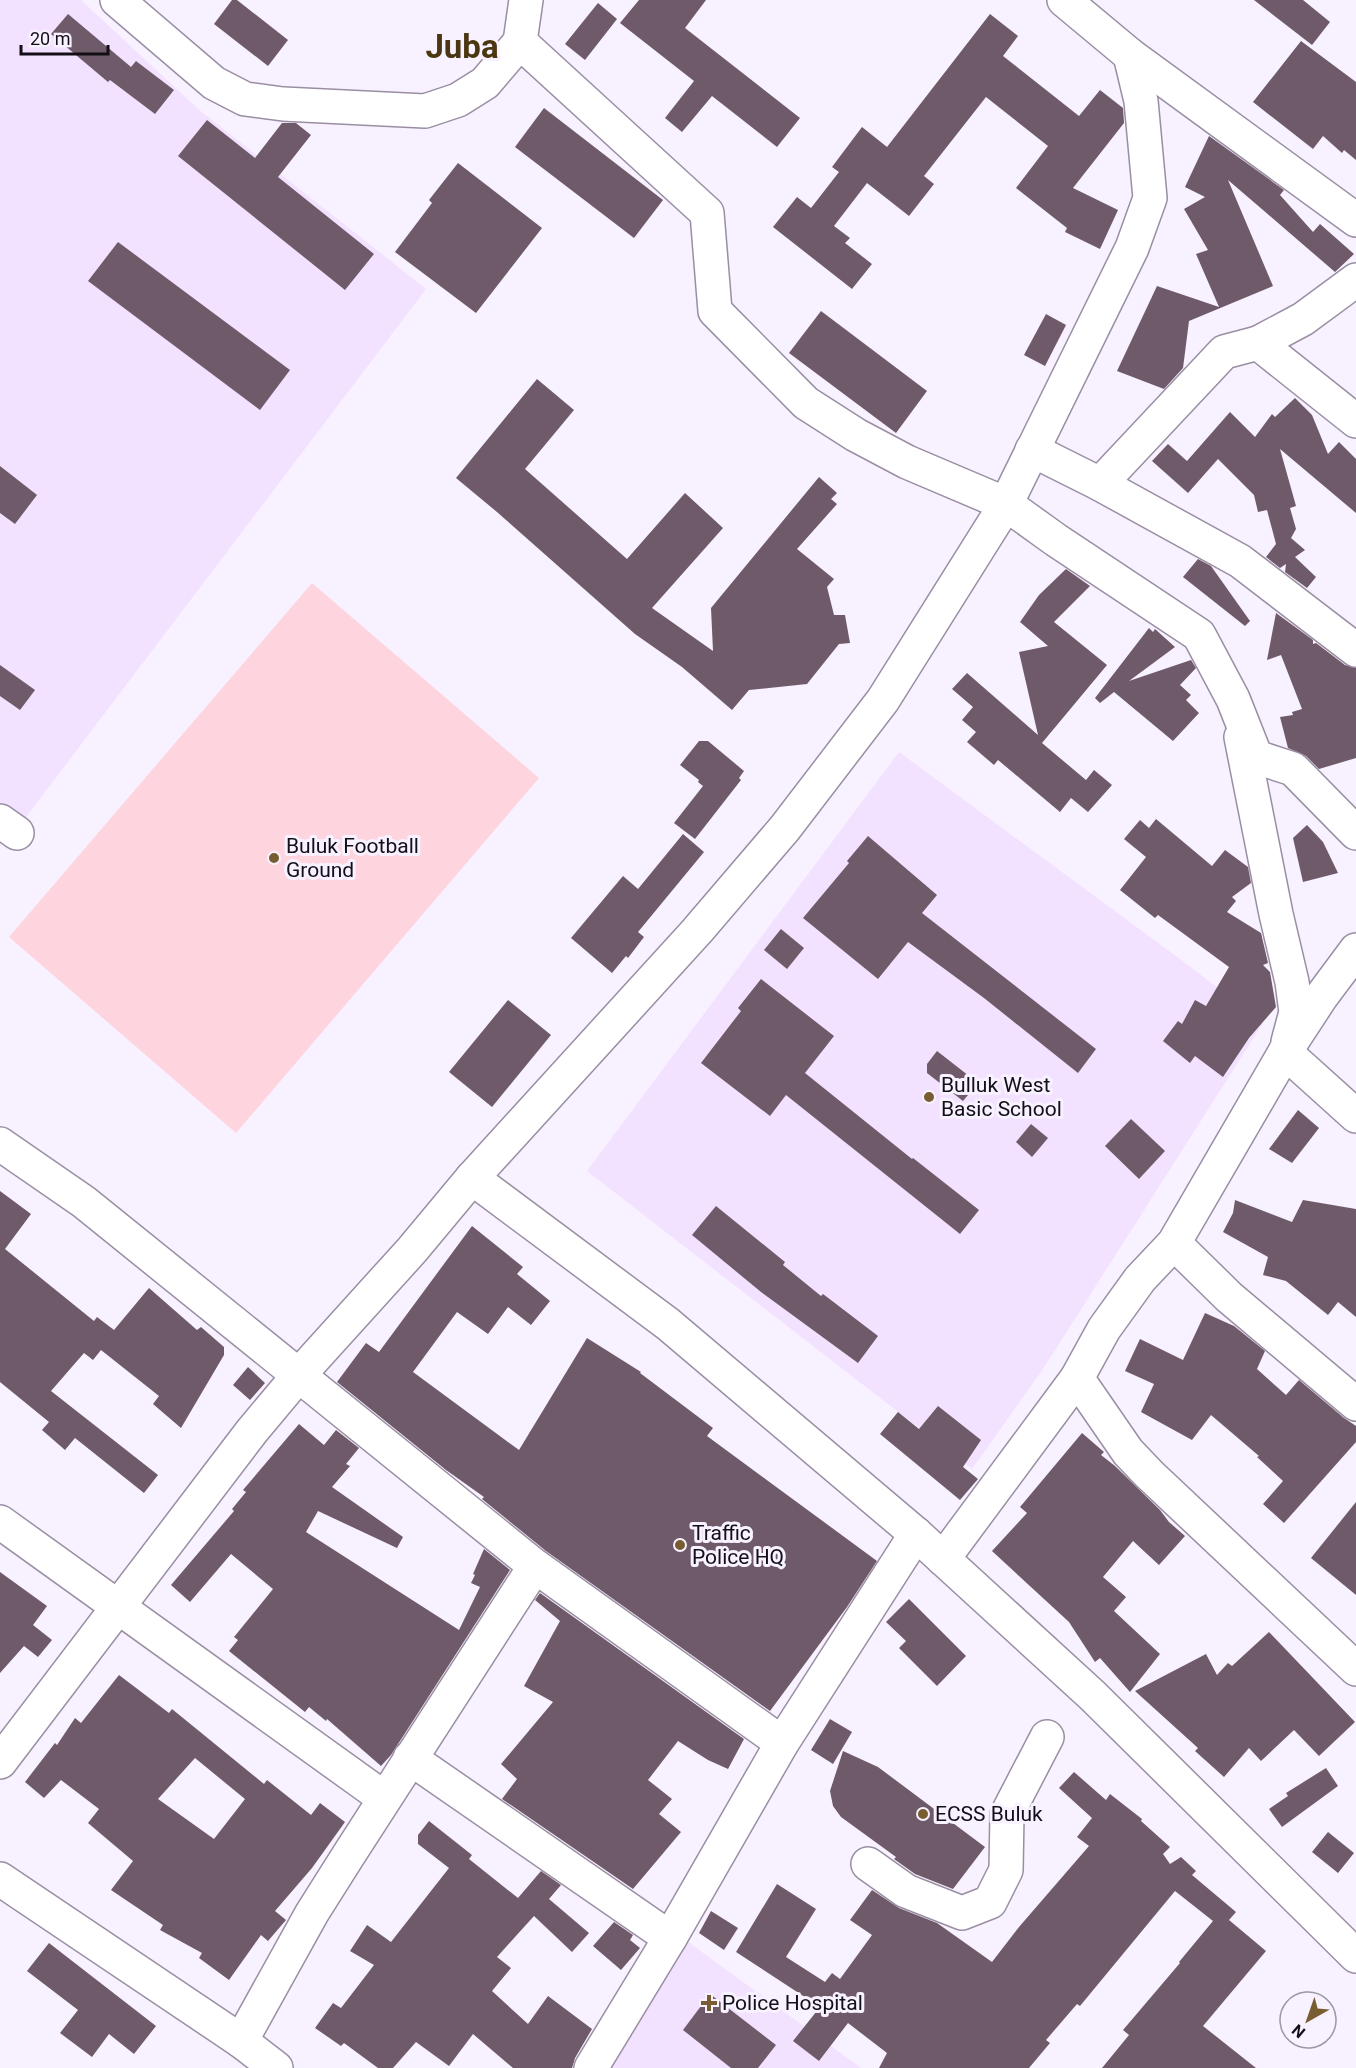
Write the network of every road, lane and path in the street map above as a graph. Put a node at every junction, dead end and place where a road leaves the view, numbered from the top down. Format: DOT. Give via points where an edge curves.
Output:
graph roads {
  1 [pos="117,0"];
  2 [pos="526,0"];
  3 [pos="1064,0"];
  4 [pos="520,42"];
  5 [pos="1130,55"];
  6 [pos="1356,220"];
  7 [pos="1356,280"];
  8 [pos="1258,343"];
  9 [pos="1356,421"];
  10 [pos="1032,450"];
  11 [pos="1100,484"];
  12 [pos="1006,504"];
  13 [pos="1356,650"];
  14 [pos="1233,699"];
  15 [pos="1356,833"];
  16 [pos="1356,951"];
  17 [pos="1285,1052"];
  18 [pos="1356,1116"];
  19 [pos="0,1144"];
  20 [pos="472,1178"];
  21 [pos="1174,1243"];
  22 [pos="298,1376"];
  23 [pos="1077,1378"];
  24 [pos="1356,1404"];
  25 [pos="0,1522"];
  26 [pos="916,1534"];
  27 [pos="943,1559"];
  28 [pos="535,1566"];
  29 [pos="119,1608"];
  30 [pos="1356,1669"];
  31 [pos="1047,1737"];
  32 [pos="782,1743"];
  33 [pos="410,1758"];
  34 [pos="0,1762"];
  35 [pos="384,1798"];
  36 [pos="868,1864"];
  37 [pos="0,1879"];
  38 [pos="670,1938"];
  39 [pos="1356,1956"];
  40 [pos="241,2041"];
  41 [pos="276,2068"];
  42 [pos="591,2068"];
  1 -- 4 [label="street" via="214,83 245,99 283,104 425,111 458,100 485,83"];
  2 -- 4 [label="street"];
  3 -- 5 [label="street"];
  4 -- 12 [label="street" via="707,213 715,311 806,403 907,462"];
  5 -- 6 [label="street"];
  5 -- 10 [label="street" via="1141,101 1150,198 1132,248"];
  7 -- 8 [label="street" via="1303,319"];
  8 -- 9 [label="street"];
  8 -- 11 [label="street" via="1224,352"];
  10 -- 11 [label="street"];
  10 -- 12 [label="street"];
  11 -- 13 [label="street" via="1240,561"];
  12 -- 14 [label="street" via="1198,635"];
  12 -- 20 [label="street" via="883,700 785,828 697,932"];
  14 -- 15 [label="street" via="1256,757 1293,769"];
  14 -- 17 [label="street" via="1292,982 1296,1012"];
  16 -- 17 [label="street"];
  17 -- 18 [label="street"];
  17 -- 21 [label="street"];
  19 -- 22 [label="street" via="84,1202"];
  20 -- 22 [label="street"];
  20 -- 26 [label="street" via="668,1324"];
  21 -- 23 [label="street" via="1140,1279 1104,1329"];
  21 -- 24 [label="street" via="1229,1297"];
  22 -- 28 [label="street"];
  22 -- 29 [label="street"];
  23 -- 27 [label="street"];
  23 -- 30 [label="street" via="1128,1452 1149,1474"];
  25 -- 29 [label="street"];
  26 -- 27 [label="street"];
  26 -- 32 [label="street"];
  27 -- 39 [label="street" via="1093,1696"];
  28 -- 32 [label="street"];
  28 -- 33 [label="street"];
  29 -- 34 [label="street"];
  29 -- 35 [label="street"];
  31 -- 36 [label="street" via="1007,1814 1006,1870 990,1902 962,1913 906,1891"];
  32 -- 38 [label="street"];
  33 -- 35 [label="street"];
  33 -- 38 [label="street"];
  35 -- 40 [label="street" via="312,1914"];
  37 -- 40 [label="street"];
  38 -- 42 [label="street"];
  40 -- 41 [label="street"];
}
